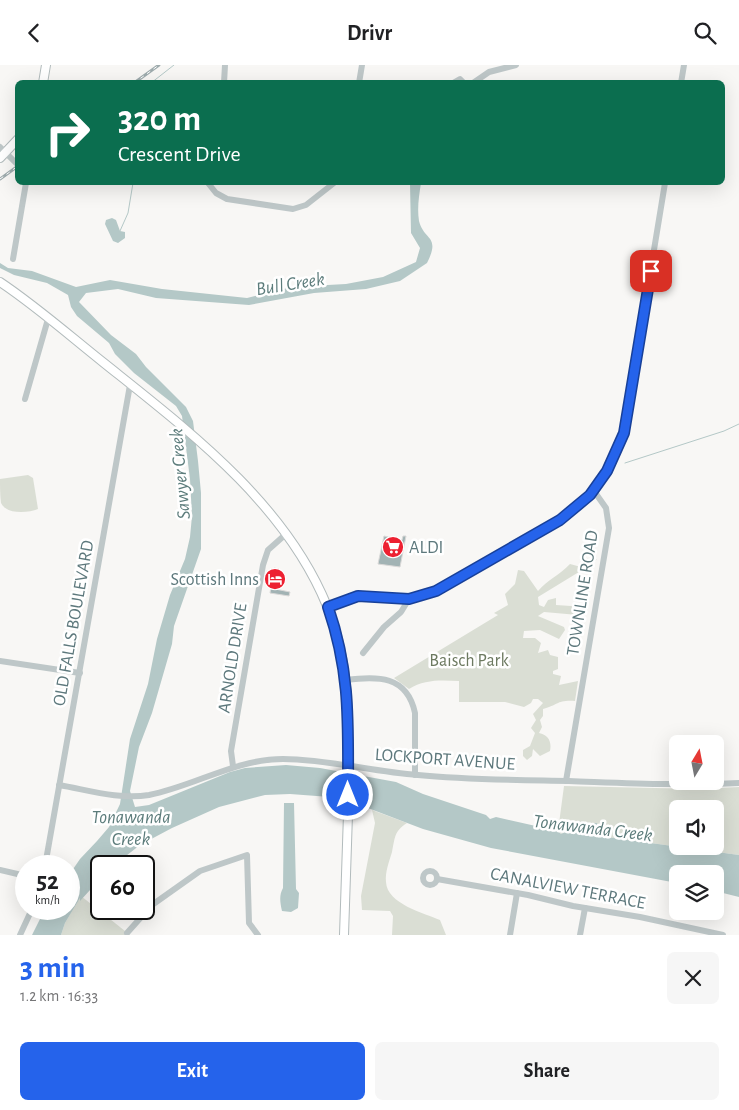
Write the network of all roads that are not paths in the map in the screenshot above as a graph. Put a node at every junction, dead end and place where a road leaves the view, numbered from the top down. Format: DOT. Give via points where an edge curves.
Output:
graph roads {
  1 [pos="46,65"];
  2 [pos="225,65"];
  3 [pos="362,65"];
  4 [pos="366,65"];
  5 [pos="516,65"];
  6 [pos="684,65"];
  7 [pos="44,80"];
  8 [pos="224,80"];
  9 [pos="360,80"];
  10 [pos="364,80"];
  11 [pos="477,80"];
  12 [pos="682,80"];
  13 [pos="15,142"];
  14 [pos="2,153"];
  15 [pos="15,163"];
  16 [pos="26,185"];
  17 [pos="210,185"];
  18 [pos="332,185"];
  19 [pos="665,185"];
  20 [pos="14,259"];
  21 [pos="0,281"];
  22 [pos="48,319"];
  23 [pos="130,385"];
  24 [pos="25,399"];
  25 [pos="594,491"];
  26 [pos="286,534"];
  27 [pos="409,599"];
  28 [pos="328,607"];
  29 [pos="363,653"];
  30 [pos="0,661"];
  31 [pos="80,673"];
  32 [pos="346,681"];
  33 [pos="233,766"];
  34 [pos="415,775"];
  35 [pos="566,781"];
  36 [pos="739,783"];
  37 [pos="59,785"];
  38 [pos="46,855"];
  39 [pos="0,870"];
  40 [pos="15,873"];
  41 [pos="437,879"];
  42 [pos="517,893"];
  43 [pos="585,908"];
  44 [pos="27,920"];
  45 [pos="127,933"];
  46 [pos="703,933"];
  47 [pos="20,935"];
  48 [pos="258,935"];
  49 [pos="344,935"];
  50 [pos="510,935"];
  51 [pos="580,935"];
  52 [pos="722,935"];
  1 -- 7 [label="main road"];
  2 -- 8 [label="street"];
  3 -- 9 [label="street"];
  4 -- 10 [label="street"];
  5 -- 11 [label="street" via="489,72"];
  6 -- 12 [label="street"];
  13 -- 14 [label="main road"];
  14 -- 15 [label="street"];
  16 -- 20 [label="street"];
  17 -- 18 [label="street" via="227,199 293,209 311,203"];
  19 -- 25 [label="street" via="624,433 612,463"];
  21 -- 22 [label="main road"];
  22 -- 23 [label="main road"];
  22 -- 24 [label="street"];
  23 -- 26 [label="main road" via="197,440 246,487"];
  23 -- 31 [label="street, OLD FALLS BOULEVARD"];
  25 -- 27 [label="street" via="575,509 542,531 436,591"];
  25 -- 35 [label="street, TOWNLINE ROAD" via="606,508 609,528"];
  26 -- 28 [label="main road" via="309,568"];
  26 -- 33 [label="street, ARNOLD DRIVE" via="268,550 262,565 231,751"];
  27 -- 28 [label="street" via="363,596"];
  27 -- 29 [label="street"];
  28 -- 32 [label="main road"];
  30 -- 31 [label="street"];
  31 -- 37 [label="street, OLD FALLS BOULEVARD"];
  32 -- 34 [label="street" via="382,678 398,685 408,696 415,718"];
  32 -- 49 [label="main road, bridge" via="348,815"];
  33 -- 34 [label="street, LOCKPORT AVENUE" via="298,759"];
  33 -- 37 [label="street, LOCKPORT AVENUE" via="160,792 134,796"];
  34 -- 35 [label="street, LOCKPORT AVENUE"];
  35 -- 36 [label="street, LOCKPORT AVENUE"];
  37 -- 38 [label="street, OLD FALLS BOULEVARD"];
  39 -- 40 [label="street"];
  41 -- 42 [label="street, CANALVIEW TERRACE"];
  42 -- 43 [label="street, CANALVIEW TERRACE"];
  42 -- 50 [label="street"];
  43 -- 46 [label="street, CANALVIEW TERRACE" via="640,917"];
  43 -- 51 [label="street"];
  44 -- 47 [label="street"];
  45 -- 48 [label="street" via="152,905 200,871 247,855 248,923"];
  46 -- 52 [label="street, CANALVIEW TERRACE"];
}
